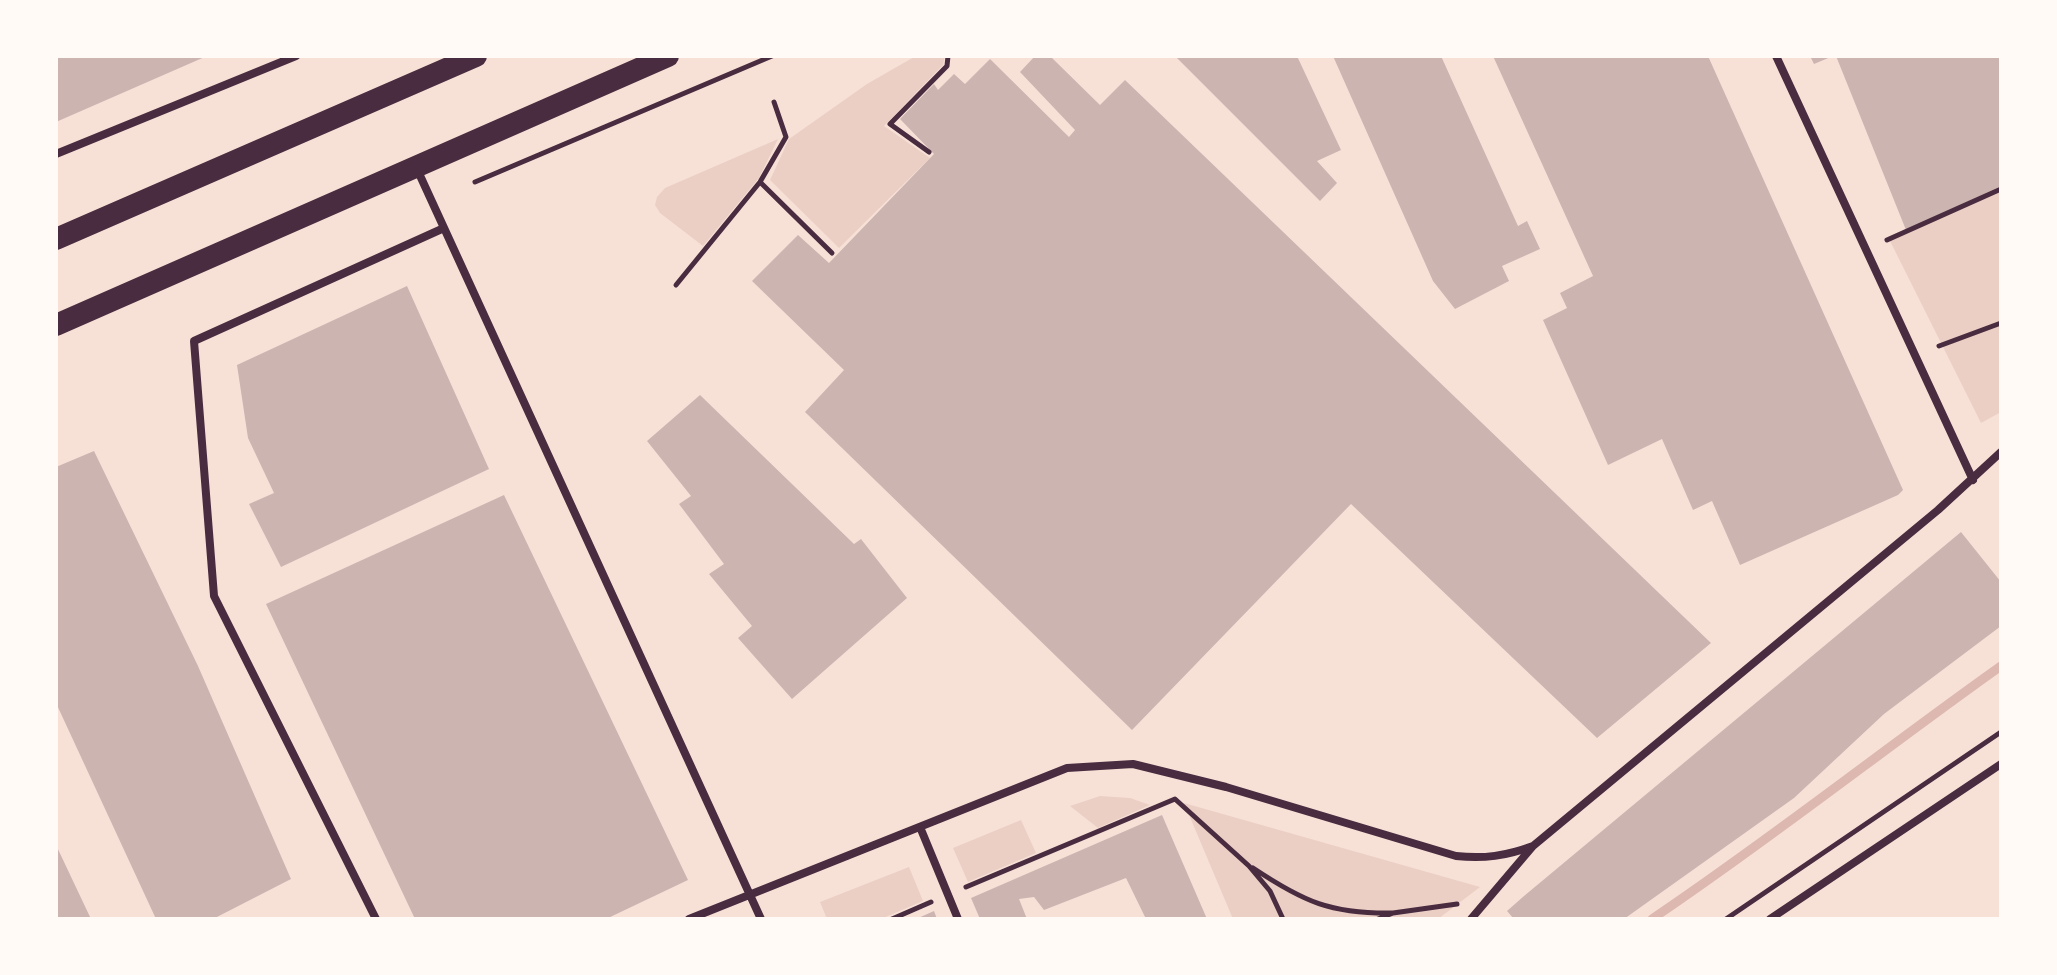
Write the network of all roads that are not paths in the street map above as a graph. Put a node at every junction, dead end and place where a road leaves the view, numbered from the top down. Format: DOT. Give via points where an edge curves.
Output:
graph roads {
  1 [pos="476,56"];
  2 [pos="668,56"];
  3 [pos="1776,56"];
  4 [pos="293,57"];
  5 [pos="56,154"];
  6 [pos="415,165"];
  7 [pos="444,228"];
  8 [pos="56,239"];
  9 [pos="56,325"];
  10 [pos="2001,452"];
  11 [pos="1973,480"];
  12 [pos="2001,764"];
  13 [pos="920,827"];
  14 [pos="1533,846"];
  15 [pos="750,893"];
  16 [pos="376,919"];
  17 [pos="689,919"];
  18 [pos="761,919"];
  19 [pos="958,919"];
  20 [pos="1471,919"];
  21 [pos="1770,919"];
  1 -- 8 [label="highway"];
  2 -- 6 [label="highway"];
  3 -- 11 [label="street"];
  4 -- 5 [label="street"];
  6 -- 7 [label="street"];
  6 -- 9 [label="highway"];
  7 -- 15 [label="street"];
  7 -- 16 [label="street" via="194,341 214,596"];
  10 -- 11 [label="street"];
  11 -- 14 [label="street"];
  12 -- 21 [label="street"];
  13 -- 14 [label="street" via="1067,768 1133,764 1456,856 1506,856"];
  13 -- 15 [label="street"];
  13 -- 19 [label="street"];
  14 -- 20 [label="street"];
  15 -- 17 [label="street"];
  15 -- 18 [label="street"];
}
